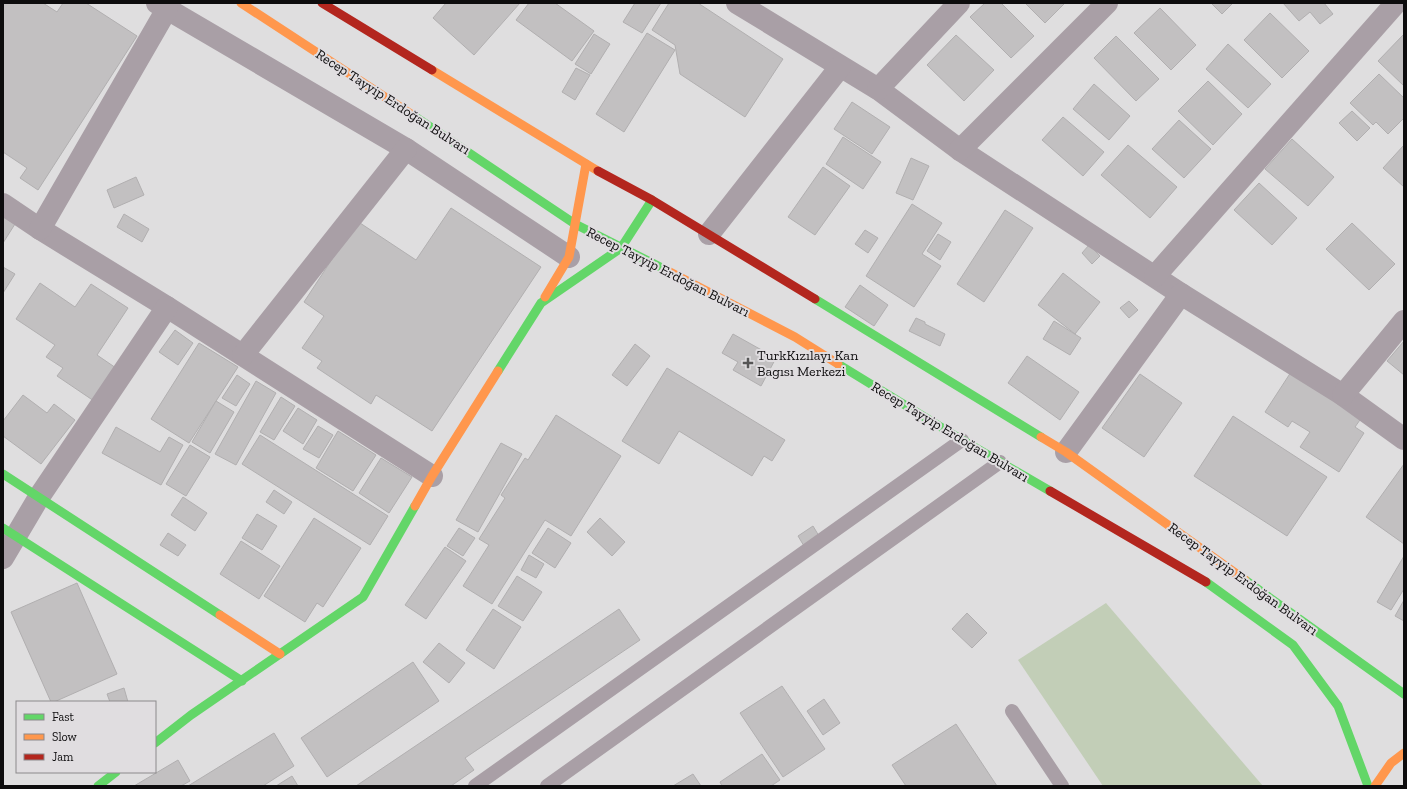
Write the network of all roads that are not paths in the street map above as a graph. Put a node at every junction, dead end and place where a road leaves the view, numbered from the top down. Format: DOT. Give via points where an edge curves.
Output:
graph roads {
  1 [pos="241,3"];
  2 [pos="322,3"];
  3 [pos="737,3"];
  4 [pos="1107,3"];
  5 [pos="1396,3"];
  6 [pos="162,6"];
  7 [pos="951,6"];
  8 [pos="840,67"];
  9 [pos="878,89"];
  10 [pos="406,148"];
  11 [pos="960,150"];
  12 [pos="586,164"];
  13 [pos="652,200"];
  14 [pos="3,204"];
  15 [pos="575,224"];
  16 [pos="40,229"];
  17 [pos="709,234"];
  18 [pos="621,248"];
  19 [pos="569,257"];
  20 [pos="1155,276"];
  21 [pos="1181,294"];
  22 [pos="541,303"];
  23 [pos="167,307"];
  24 [pos="1404,321"];
  25 [pos="243,355"];
  26 [pos="1343,394"];
  27 [pos="1404,439"];
  28 [pos="962,440"];
  29 [pos="1066,452"];
  30 [pos="1000,462"];
  31 [pos="3,474"];
  32 [pos="432,476"];
  33 [pos="39,497"];
  34 [pos="9,532"];
  35 [pos="3,558"];
  36 [pos="280,654"];
  37 [pos="242,681"];
  38 [pos="1404,694"];
  39 [pos="1012,711"];
  40 [pos="156,741"];
  41 [pos="1404,753"];
  42 [pos="115,773"];
  43 [pos="98,786"];
  44 [pos="475,786"];
  45 [pos="548,786"];
  46 [pos="1062,786"];
  47 [pos="1368,786"];
  48 [pos="1375,786"];
  1 -- 15 [label="main road, Recep Tayyip Erdoğan Bulvarı"];
  2 -- 12 [label="main road, Recep Tayyip Erdoğan Bulvarı"];
  3 -- 8 [label="street"];
  4 -- 11 [label="street"];
  5 -- 20 [label="street"];
  6 -- 10 [label="street"];
  6 -- 16 [label="street"];
  7 -- 9 [label="street"];
  8 -- 9 [label="street"];
  8 -- 17 [label="street"];
  9 -- 11 [label="street"];
  10 -- 19 [label="street"];
  10 -- 25 [label="street"];
  11 -- 20 [label="street"];
  12 -- 13 [label="main road, Recep Tayyip Erdoğan Bulvarı"];
  12 -- 15 [label="main road"];
  13 -- 17 [label="main road, Recep Tayyip Erdoğan Bulvarı"];
  13 -- 18 [label="main road"];
  14 -- 16 [label="street"];
  15 -- 18 [label="main road, Recep Tayyip Erdoğan Bulvarı"];
  15 -- 19 [label="main road"];
  16 -- 23 [label="street"];
  17 -- 29 [label="main road, Recep Tayyip Erdoğan Bulvarı"];
  18 -- 22 [label="main road"];
  18 -- 28 [label="main road, Recep Tayyip Erdoğan Bulvarı" via="795,337"];
  19 -- 22 [label="main road"];
  20 -- 21 [label="street"];
  21 -- 26 [label="street"];
  21 -- 29 [label="street"];
  22 -- 32 [label="main road"];
  23 -- 25 [label="street"];
  23 -- 33 [label="street"];
  24 -- 26 [label="street"];
  25 -- 32 [label="street"];
  26 -- 27 [label="street"];
  28 -- 30 [label="main road, Recep Tayyip Erdoğan Bulvarı"];
  28 -- 44 [label="lane"];
  29 -- 38 [label="main road, Recep Tayyip Erdoğan Bulvarı"];
  30 -- 45 [label="lane"];
  30 -- 47 [label="main road, Recep Tayyip Erdoğan Bulvarı" via="1199,577 1293,645 1338,706"];
  31 -- 33 [label="main road"];
  32 -- 36 [label="main road" via="363,598"];
  33 -- 34 [label="street"];
  33 -- 36 [label="main road"];
  34 -- 35 [label="street"];
  34 -- 37 [label="main road"];
  36 -- 37 [label="main road"];
  37 -- 40 [label="main road"];
  39 -- 46 [label="lane"];
  41 -- 48 [label="main road" via="1383,772"];
  42 -- 43 [label="main road"];
}
